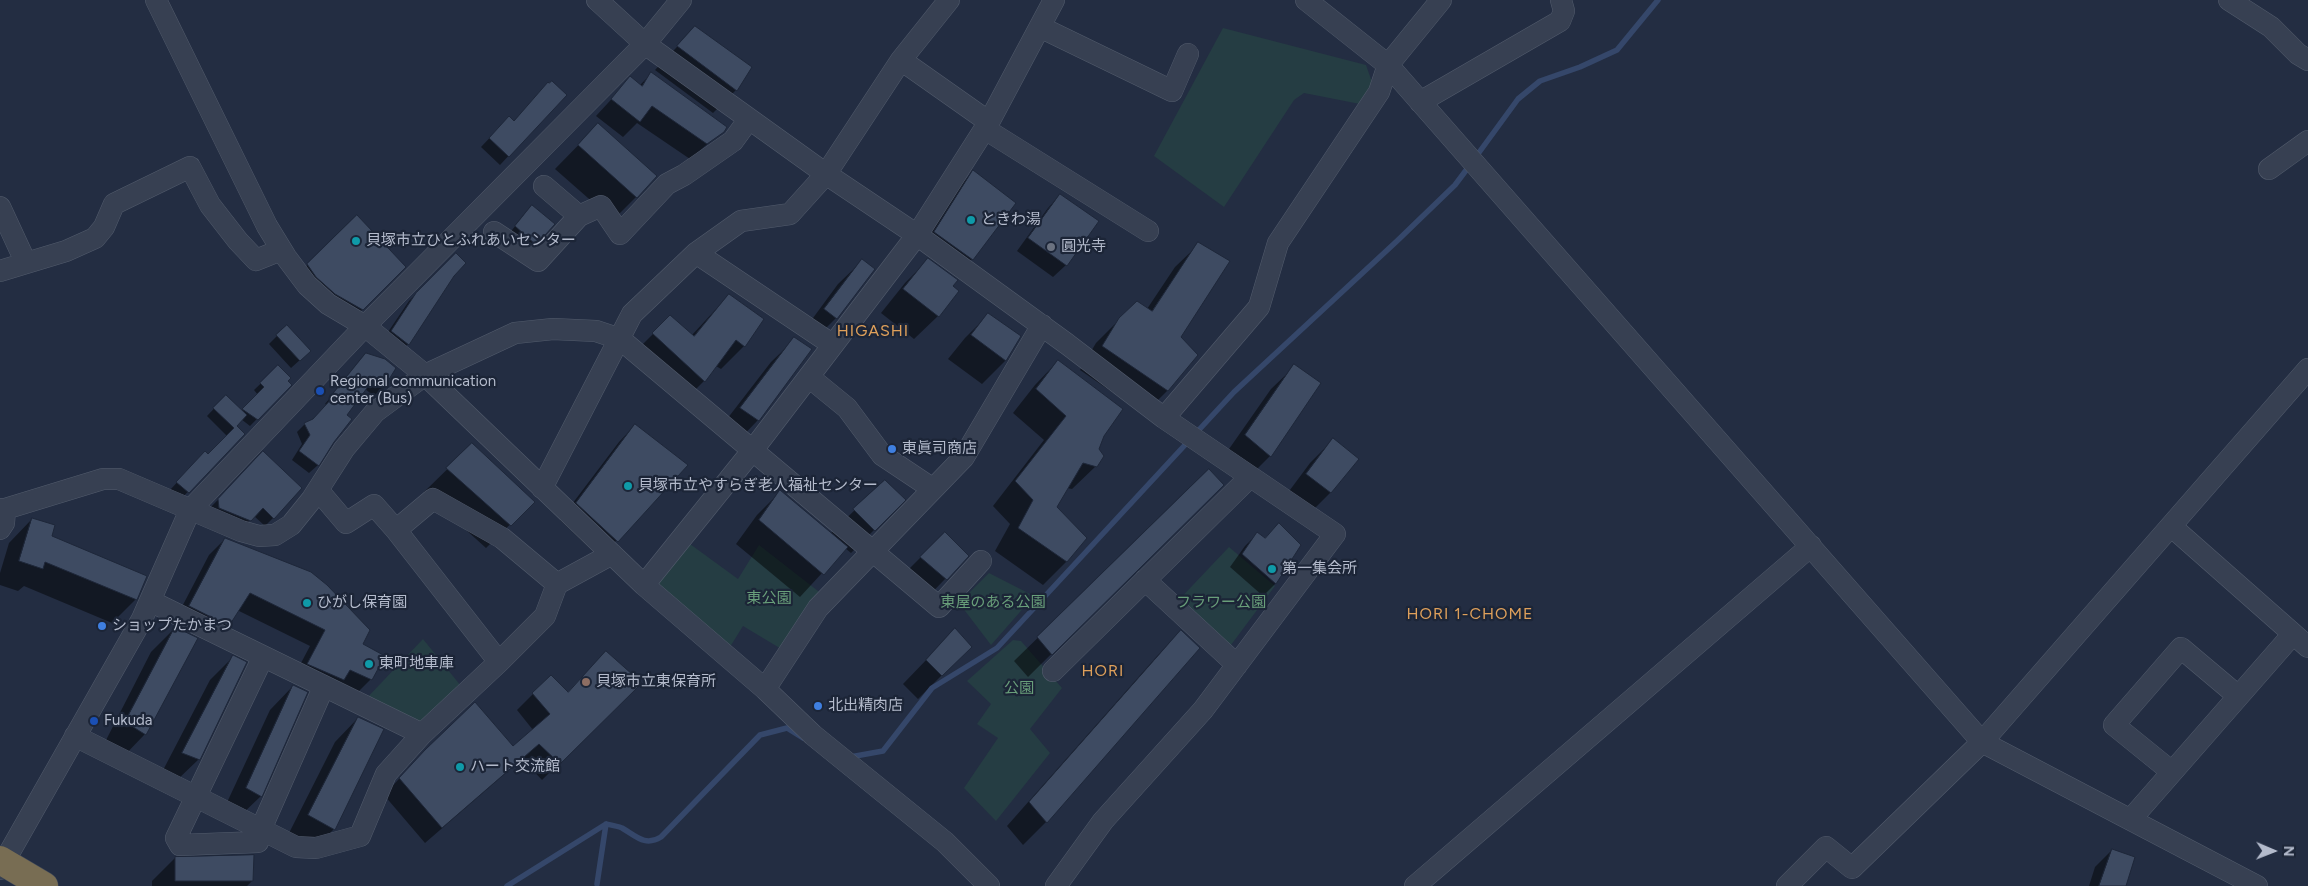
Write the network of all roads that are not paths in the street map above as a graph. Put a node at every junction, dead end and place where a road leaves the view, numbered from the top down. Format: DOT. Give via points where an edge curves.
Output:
graph roads {
  1 [pos="156,0"];
  2 [pos="597,0"];
  3 [pos="681,0"];
  4 [pos="949,0"];
  5 [pos="1054,0"];
  6 [pos="1306,0"];
  7 [pos="1441,0"];
  8 [pos="1561,0"];
  9 [pos="2229,0"];
  10 [pos="1040,27"];
  11 [pos="645,44"];
  12 [pos="1188,54"];
  13 [pos="901,60"];
  14 [pos="2308,60"];
  15 [pos="1388,65"];
  16 [pos="1420,102"];
  17 [pos="749,119"];
  18 [pos="987,126"];
  19 [pos="2308,141"];
  20 [pos="2269,169"];
  21 [pos="826,174"];
  22 [pos="544,186"];
  23 [pos="0,207"];
  24 [pos="579,216"];
  25 [pos="1148,231"];
  26 [pos="494,232"];
  27 [pos="917,235"];
  28 [pos="281,250"];
  29 [pos="696,253"];
  30 [pos="26,263"];
  31 [pos="0,271"];
  32 [pos="1042,325"];
  33 [pos="365,326"];
  34 [pos="620,339"];
  35 [pos="834,345"];
  36 [pos="2307,374"];
  37 [pos="425,375"];
  38 [pos="809,377"];
  39 [pos="1164,418"];
  40 [pos="752,452"];
  41 [pos="1250,477"];
  42 [pos="542,488"];
  43 [pos="318,490"];
  44 [pos="933,490"];
  45 [pos="190,510"];
  46 [pos="2,516"];
  47 [pos="2172,526"];
  48 [pos="396,530"];
  49 [pos="1811,546"];
  50 [pos="872,552"];
  51 [pos="612,554"];
  52 [pos="981,561"];
  53 [pos="1145,580"];
  54 [pos="557,584"];
  55 [pos="644,585"];
  56 [pos="150,601"];
  57 [pos="2301,640"];
  58 [pos="263,657"];
  59 [pos="499,662"];
  60 [pos="1237,665"];
  61 [pos="1053,670"];
  62 [pos="324,686"];
  63 [pos="765,689"];
  64 [pos="2238,696"];
  65 [pos="422,734"];
  66 [pos="74,736"];
  67 [pos="1982,742"];
  68 [pos="2172,772"];
  69 [pos="196,797"];
  70 [pos="2131,819"];
  71 [pos="260,829"];
  72 [pos="1,864"];
  73 [pos="44,886"];
  74 [pos="989,886"];
  75 [pos="1056,886"];
  76 [pos="1414,886"];
  77 [pos="1786,886"];
  78 [pos="2258,886"];
  1 -- 28 [label="street"];
  2 -- 11 [label="street"];
  3 -- 11 [label="street"];
  4 -- 13 [label="street"];
  5 -- 10 [label="street"];
  6 -- 15 [label="street"];
  7 -- 15 [label="street"];
  8 -- 16 [label="street" via="1564,11 1560,22"];
  9 -- 14 [label="street" via="2271,27"];
  10 -- 12 [label="street" via="1172,91"];
  10 -- 18 [label="street"];
  11 -- 17 [label="street"];
  11 -- 33 [label="street"];
  13 -- 18 [label="street"];
  13 -- 21 [label="street"];
  15 -- 16 [label="street"];
  15 -- 39 [label="street" via="1379,92 1278,243 1259,306"];
  16 -- 49 [label="street"];
  17 -- 21 [label="street"];
  17 -- 24 [label="street" via="733,141 667,184 620,234 601,206"];
  18 -- 25 [label="street"];
  18 -- 27 [label="street"];
  19 -- 20 [label="street"];
  21 -- 27 [label="street"];
  21 -- 29 [label="street" via="790,214 741,221"];
  22 -- 24 [label="street"];
  23 -- 30 [label="street"];
  24 -- 26 [label="street" via="538,261"];
  27 -- 32 [label="street"];
  27 -- 35 [label="street"];
  28 -- 30 [label="street" via="256,260 210,205 190,167 114,204 95,238"];
  28 -- 33 [label="street" via="307,285 328,304"];
  29 -- 34 [label="street" via="632,314"];
  29 -- 35 [label="street"];
  30 -- 31 [label="street"];
  32 -- 39 [label="street"];
  32 -- 44 [label="street" via="964,457"];
  33 -- 37 [label="street"];
  33 -- 45 [label="street"];
  34 -- 37 [label="street" via="596,331 554,329 514,333"];
  34 -- 40 [label="street"];
  34 -- 42 [label="street"];
  35 -- 38 [label="street"];
  36 -- 47 [label="street"];
  37 -- 42 [label="street"];
  37 -- 43 [label="street" via="374,412 344,449"];
  38 -- 40 [label="street"];
  38 -- 44 [label="street" via="847,408 882,455"];
  39 -- 41 [label="street"];
  40 -- 50 [label="street"];
  40 -- 55 [label="street"];
  41 -- 53 [label="street"];
  41 -- 60 [label="street" via="1335,534"];
  42 -- 51 [label="street"];
  43 -- 45 [label="street" via="291,525 275,535 259,536"];
  43 -- 48 [label="street" via="346,522 374,505"];
  44 -- 50 [label="street"];
  45 -- 46 [label="street" via="119,479 103,478"];
  45 -- 56 [label="street"];
  47 -- 57 [label="street"];
  47 -- 67 [label="street"];
  48 -- 54 [label="street" via="433,499 502,538"];
  48 -- 59 [label="street"];
  49 -- 67 [label="street"];
  49 -- 76 [label="street"];
  50 -- 52 [label="street" via="938,607"];
  50 -- 63 [label="street" via="818,608"];
  51 -- 54 [label="street"];
  51 -- 55 [label="street"];
  53 -- 60 [label="street"];
  53 -- 61 [label="street"];
  54 -- 59 [label="street" via="544,616"];
  55 -- 63 [label="street"];
  56 -- 58 [label="street"];
  56 -- 66 [label="street"];
  57 -- 64 [label="street"];
  58 -- 62 [label="street"];
  58 -- 69 [label="street"];
  59 -- 65 [label="street"];
  60 -- 75 [label="street" via="1203,710 1103,821"];
  62 -- 65 [label="street"];
  62 -- 71 [label="street"];
  63 -- 74 [label="street" via="813,735 945,842"];
  64 -- 68 [label="street"];
  64 -- 68 [label="street" via="2181,648 2114,725"];
  65 -- 71 [label="street" via="386,774 360,836 316,848 296,847"];
  66 -- 69 [label="street"];
  66 -- 72 [label="street"];
  67 -- 70 [label="street"];
  67 -- 77 [label="street" via="1852,868 1826,847"];
  68 -- 70 [label="street"];
  69 -- 71 [label="street"];
  69 -- 71 [label="street" via="176,838 180,845 258,842"];
  70 -- 78 [label="street"];
  72 -- 73 [label="highway"];
}
